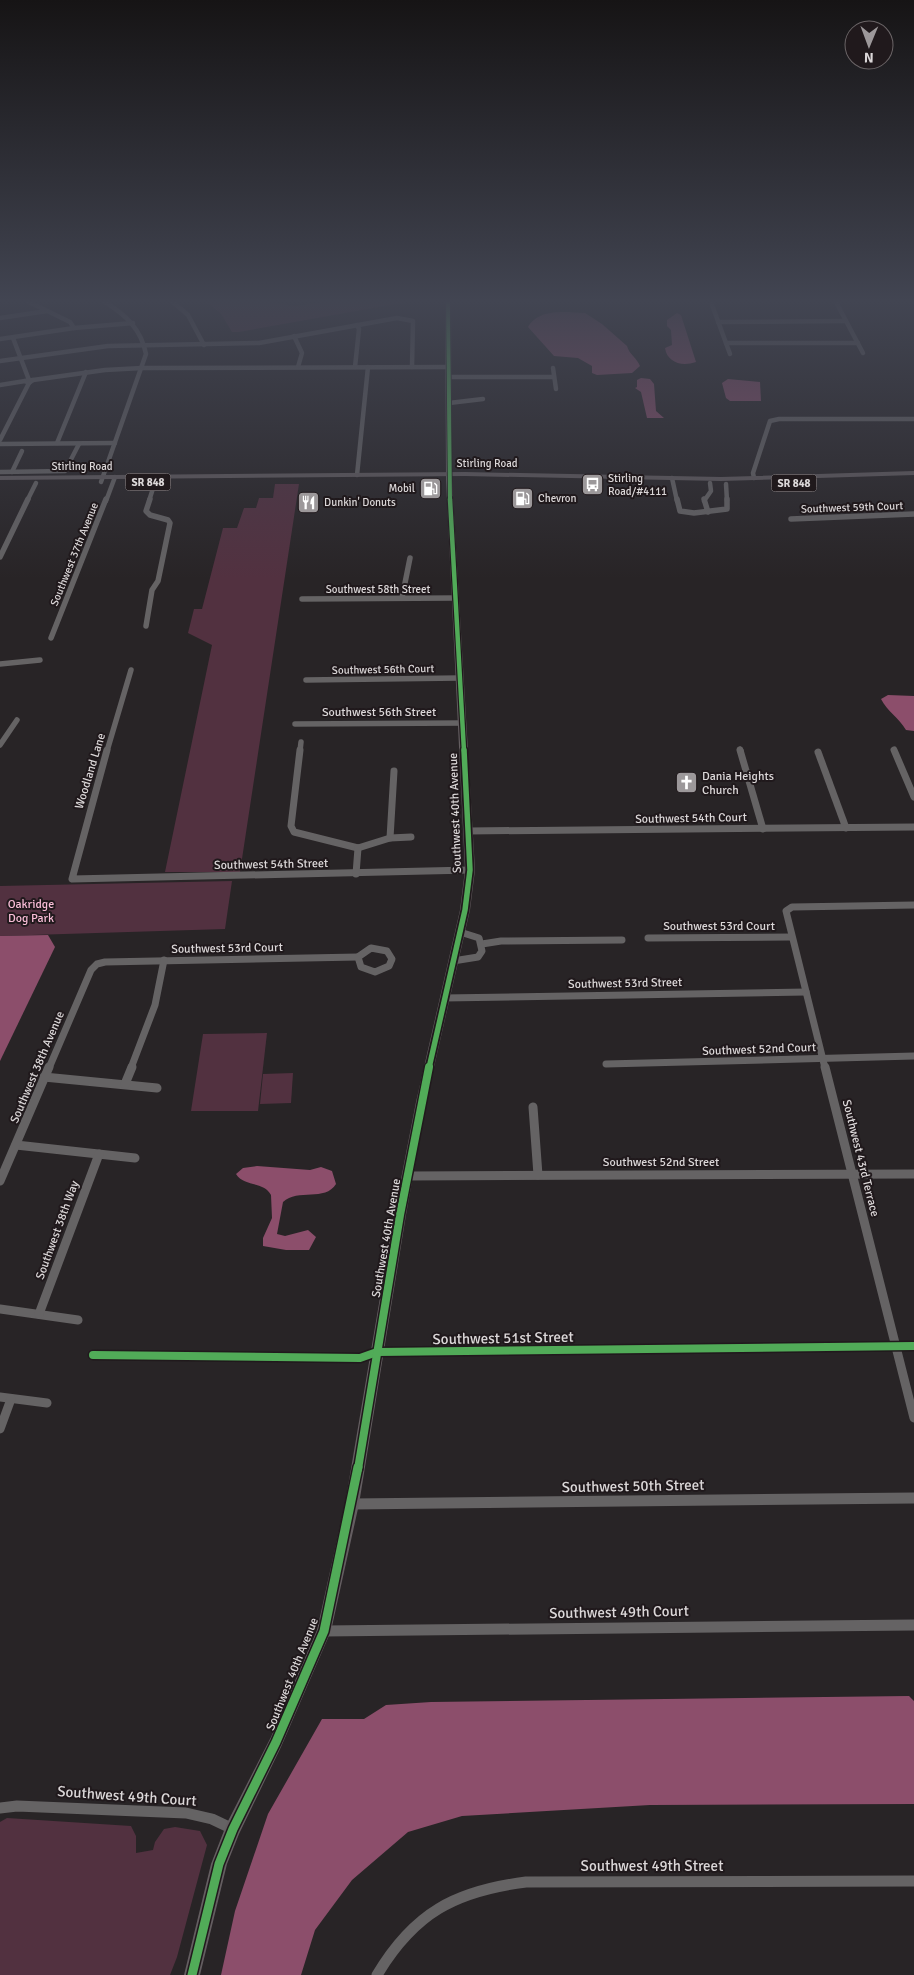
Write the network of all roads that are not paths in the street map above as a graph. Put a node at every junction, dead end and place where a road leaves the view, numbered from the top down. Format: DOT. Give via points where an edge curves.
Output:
graph roads {
  1 [pos="23,394"];
  2 [pos="77,394"];
  3 [pos="133,394"];
  4 [pos="365,394"];
  5 [pos="449,394"];
  6 [pos="483,399"];
  7 [pos="449,403"];
  8 [pos="914,419"];
  9 [pos="0,440"];
  10 [pos="115,443"];
  11 [pos="0,444"];
  12 [pos="57,444"];
  13 [pos="79,444"];
  14 [pos="22,451"];
  15 [pos="0,472"];
  16 [pos="12,472"];
  17 [pos="914,473"];
  18 [pos="895,474"];
  19 [pos="357,475"];
  20 [pos="449,477"];
  21 [pos="0,478"];
  22 [pos="754,478"];
  23 [pos="914,478"];
  24 [pos="102,480"];
  25 [pos="114,480"];
  26 [pos="884,480"];
  27 [pos="341,481"];
  28 [pos="672,481"];
  29 [pos="155,482"];
  30 [pos="36,483"];
  31 [pos="0,484"];
  32 [pos="710,484"];
  33 [pos="726,484"];
  34 [pos="708,512"];
  35 [pos="914,514"];
  36 [pos="790,519"];
  37 [pos="0,557"];
  38 [pos="410,558"];
  39 [pos="402,598"];
  40 [pos="454,598"];
  41 [pos="302,599"];
  42 [pos="146,626"];
  43 [pos="51,638"];
  44 [pos="40,660"];
  45 [pos="0,664"];
  46 [pos="131,670"];
  47 [pos="459,678"];
  48 [pos="306,680"];
  49 [pos="18,720"];
  50 [pos="463,723"];
  51 [pos="296,724"];
  52 [pos="301,742"];
  53 [pos="0,745"];
  54 [pos="740,749"];
  55 [pos="894,750"];
  56 [pos="818,752"];
  57 [pos="394,770"];
  58 [pos="914,797"];
  59 [pos="914,826"];
  60 [pos="846,828"];
  61 [pos="763,829"];
  62 [pos="468,831"];
  63 [pos="411,837"];
  64 [pos="390,838"];
  65 [pos="358,848"];
  66 [pos="470,870"];
  67 [pos="356,874"];
  68 [pos="72,879"];
  69 [pos="914,905"];
  70 [pos="460,932"];
  71 [pos="791,937"];
  72 [pos="648,938"];
  73 [pos="622,940"];
  74 [pos="482,944"];
  75 [pos="358,957"];
  76 [pos="164,960"];
  77 [pos="453,961"];
  78 [pos="97,964"];
  79 [pos="806,992"];
  80 [pos="444,998"];
  81 [pos="914,1056"];
  82 [pos="824,1058"];
  83 [pos="606,1064"];
  84 [pos="44,1077"];
  85 [pos="125,1084"];
  86 [pos="158,1088"];
  87 [pos="533,1107"];
  88 [pos="16,1145"];
  89 [pos="99,1154"];
  90 [pos="135,1158"];
  91 [pos="852,1174"];
  92 [pos="914,1174"];
  93 [pos="538,1175"];
  94 [pos="408,1176"];
  95 [pos="0,1181"];
  96 [pos="0,1309"];
  97 [pos="39,1314"];
  98 [pos="78,1320"];
  99 [pos="897,1346"];
  100 [pos="914,1346"];
  101 [pos="377,1352"];
  102 [pos="92,1355"];
  103 [pos="0,1397"];
  104 [pos="11,1398"];
  105 [pos="47,1403"];
  106 [pos="914,1418"];
  107 [pos="0,1429"];
  108 [pos="914,1498"];
  109 [pos="352,1504"];
  110 [pos="914,1625"];
  111 [pos="324,1631"];
  112 [pos="0,1802"];
  113 [pos="16,1806"];
  114 [pos="0,1808"];
  115 [pos="233,1829"];
  116 [pos="914,1881"];
  117 [pos="192,1975"];
  118 [pos="377,1975"];
  1 -- 9 [label="street"];
  2 -- 12 [label="street"];
  3 -- 10 [label="street"];
  4 -- 19 [label="street"];
  5 -- 7 [label="street, Southwest 40th Avenue"];
  6 -- 7 [label="street"];
  7 -- 20 [label="street, Southwest 40th Avenue"];
  8 -- 22 [label="street" via="770,421"];
  10 -- 13 [label="street"];
  10 -- 24 [label="street"];
  11 -- 12 [label="street"];
  12 -- 13 [label="street"];
  13 -- 16 [label="street" via="65,471"];
  14 -- 16 [label="street"];
  15 -- 16 [label="street"];
  17 -- 18 [label="main road, Stirling Road / SR 848"];
  18 -- 22 [label="main road, Stirling Road / SR 848"];
  18 -- 26 [label="main road"];
  19 -- 20 [label="main road, Stirling Road / SR 848"];
  19 -- 25 [label="main road, Stirling Road / SR 848"];
  19 -- 27 [label="main road"];
  20 -- 27 [label="main road, Stirling Road / SR 848"];
  20 -- 28 [label="main road, Stirling Road / SR 848"];
  20 -- 40 [label="street, Southwest 40th Avenue"];
  21 -- 24 [label="main road, Stirling Road / SR 848"];
  22 -- 28 [label="main road, Stirling Road / SR 848"];
  23 -- 26 [label="main road, Stirling Road / SR 848"];
  24 -- 25 [label="main road, Stirling Road / SR 848"];
  24 -- 30 [label="main road, Stirling Road / SR 848"];
  25 -- 29 [label="main road, Stirling Road / SR 848"];
  25 -- 43 [label="street, Southwest 37th Avenue"];
  26 -- 33 [label="main road, Stirling Road / SR 848"];
  27 -- 29 [label="main road, Stirling Road / SR 848"];
  28 -- 32 [label="main road, Stirling Road / SR 848"];
  28 -- 34 [label="street" via="680,511"];
  29 -- 42 [label="street" via="146,511 170,523"];
  30 -- 31 [label="main road, Stirling Road / SR 848"];
  30 -- 37 [label="street"];
  32 -- 33 [label="main road, Stirling Road / SR 848"];
  32 -- 34 [label="street" via="712,491 704,500"];
  33 -- 34 [label="street" via="727,509"];
  35 -- 36 [label="street, Southwest 59th Court"];
  38 -- 39 [label="street"];
  39 -- 40 [label="street, Southwest 58th Street"];
  39 -- 41 [label="street, Southwest 58th Street"];
  40 -- 47 [label="street, Southwest 40th Avenue"];
  44 -- 45 [label="street"];
  46 -- 68 [label="street, Woodland Lane"];
  47 -- 48 [label="street, Southwest 56th Court"];
  47 -- 50 [label="street, Southwest 40th Avenue"];
  49 -- 53 [label="street"];
  50 -- 51 [label="street, Southwest 56th Street"];
  50 -- 62 [label="street, Southwest 40th Avenue"];
  52 -- 65 [label="street" via="291,826 294,832"];
  54 -- 61 [label="street"];
  55 -- 58 [label="street"];
  56 -- 60 [label="street"];
  57 -- 64 [label="street"];
  59 -- 60 [label="street, Southwest 54th Court"];
  60 -- 61 [label="street, Southwest 54th Court"];
  61 -- 62 [label="street, Southwest 54th Court"];
  62 -- 66 [label="street, Southwest 40th Avenue"];
  63 -- 64 [label="street"];
  64 -- 65 [label="street"];
  65 -- 67 [label="street"];
  66 -- 67 [label="street, Southwest 54th Street"];
  66 -- 70 [label="street, Southwest 40th Avenue"];
  67 -- 68 [label="street, Southwest 54th Street"];
  69 -- 71 [label="street, Southwest 43rd Terrace" via="792,907 786,911"];
  70 -- 74 [label="street" via="479,938"];
  70 -- 77 [label="street, Southwest 40th Avenue"];
  71 -- 72 [label="street, Southwest 53rd Court"];
  71 -- 79 [label="street, Southwest 43rd Terrace"];
  73 -- 74 [label="street"];
  74 -- 77 [label="street" via="478,957"];
  75 -- 76 [label="street, Southwest 53rd Court"];
  76 -- 78 [label="street, Southwest 53rd Court"];
  76 -- 85 [label="street" via="155,1005"];
  77 -- 80 [label="street, Southwest 40th Avenue"];
  78 -- 84 [label="street, Southwest 38th Avenue" via="91,970"];
  79 -- 80 [label="street, Southwest 53rd Street"];
  79 -- 82 [label="street, Southwest 43rd Terrace"];
  80 -- 94 [label="street, Southwest 40th Avenue"];
  81 -- 82 [label="street, Southwest 52nd Court"];
  82 -- 83 [label="street, Southwest 52nd Court"];
  82 -- 91 [label="street, Southwest 43rd Terrace"];
  84 -- 85 [label="street"];
  84 -- 88 [label="street, Southwest 38th Avenue"];
  85 -- 86 [label="street"];
  87 -- 93 [label="street"];
  88 -- 89 [label="street"];
  88 -- 95 [label="street, Southwest 38th Avenue"];
  89 -- 90 [label="street"];
  89 -- 97 [label="street, Southwest 38th Way"];
  91 -- 92 [label="street, Southwest 52nd Street"];
  91 -- 93 [label="street, Southwest 52nd Street"];
  91 -- 99 [label="street, Southwest 43rd Terrace"];
  93 -- 94 [label="street, Southwest 52nd Street"];
  94 -- 101 [label="street, Southwest 40th Avenue"];
  96 -- 97 [label="street"];
  97 -- 98 [label="street"];
  99 -- 100 [label="street, Southwest 51st Street"];
  99 -- 101 [label="street, Southwest 51st Street"];
  99 -- 106 [label="street, Southwest 43rd Terrace"];
  101 -- 102 [label="street, Southwest 51st Street" via="360,1358"];
  101 -- 109 [label="street, Southwest 40th Avenue"];
  103 -- 104 [label="street"];
  104 -- 105 [label="street"];
  104 -- 107 [label="street"];
  108 -- 109 [label="street, Southwest 50th Street"];
  109 -- 111 [label="street, Southwest 40th Avenue"];
  110 -- 111 [label="street, Southwest 49th Court"];
  111 -- 115 [label="street, Southwest 40th Avenue" via="276,1742"];
  112 -- 113 [label="street, Southwest 49th Court"];
  113 -- 114 [label="street, Southwest 49th Court"];
  113 -- 115 [label="street, Southwest 49th Court" via="186,1813 212,1819"];
  115 -- 117 [label="street, Southwest 40th Avenue" via="219,1864"];
  116 -- 118 [label="street, Southwest 49th Street" via="536,1882 493,1885 442,1906 404,1933"];
}
